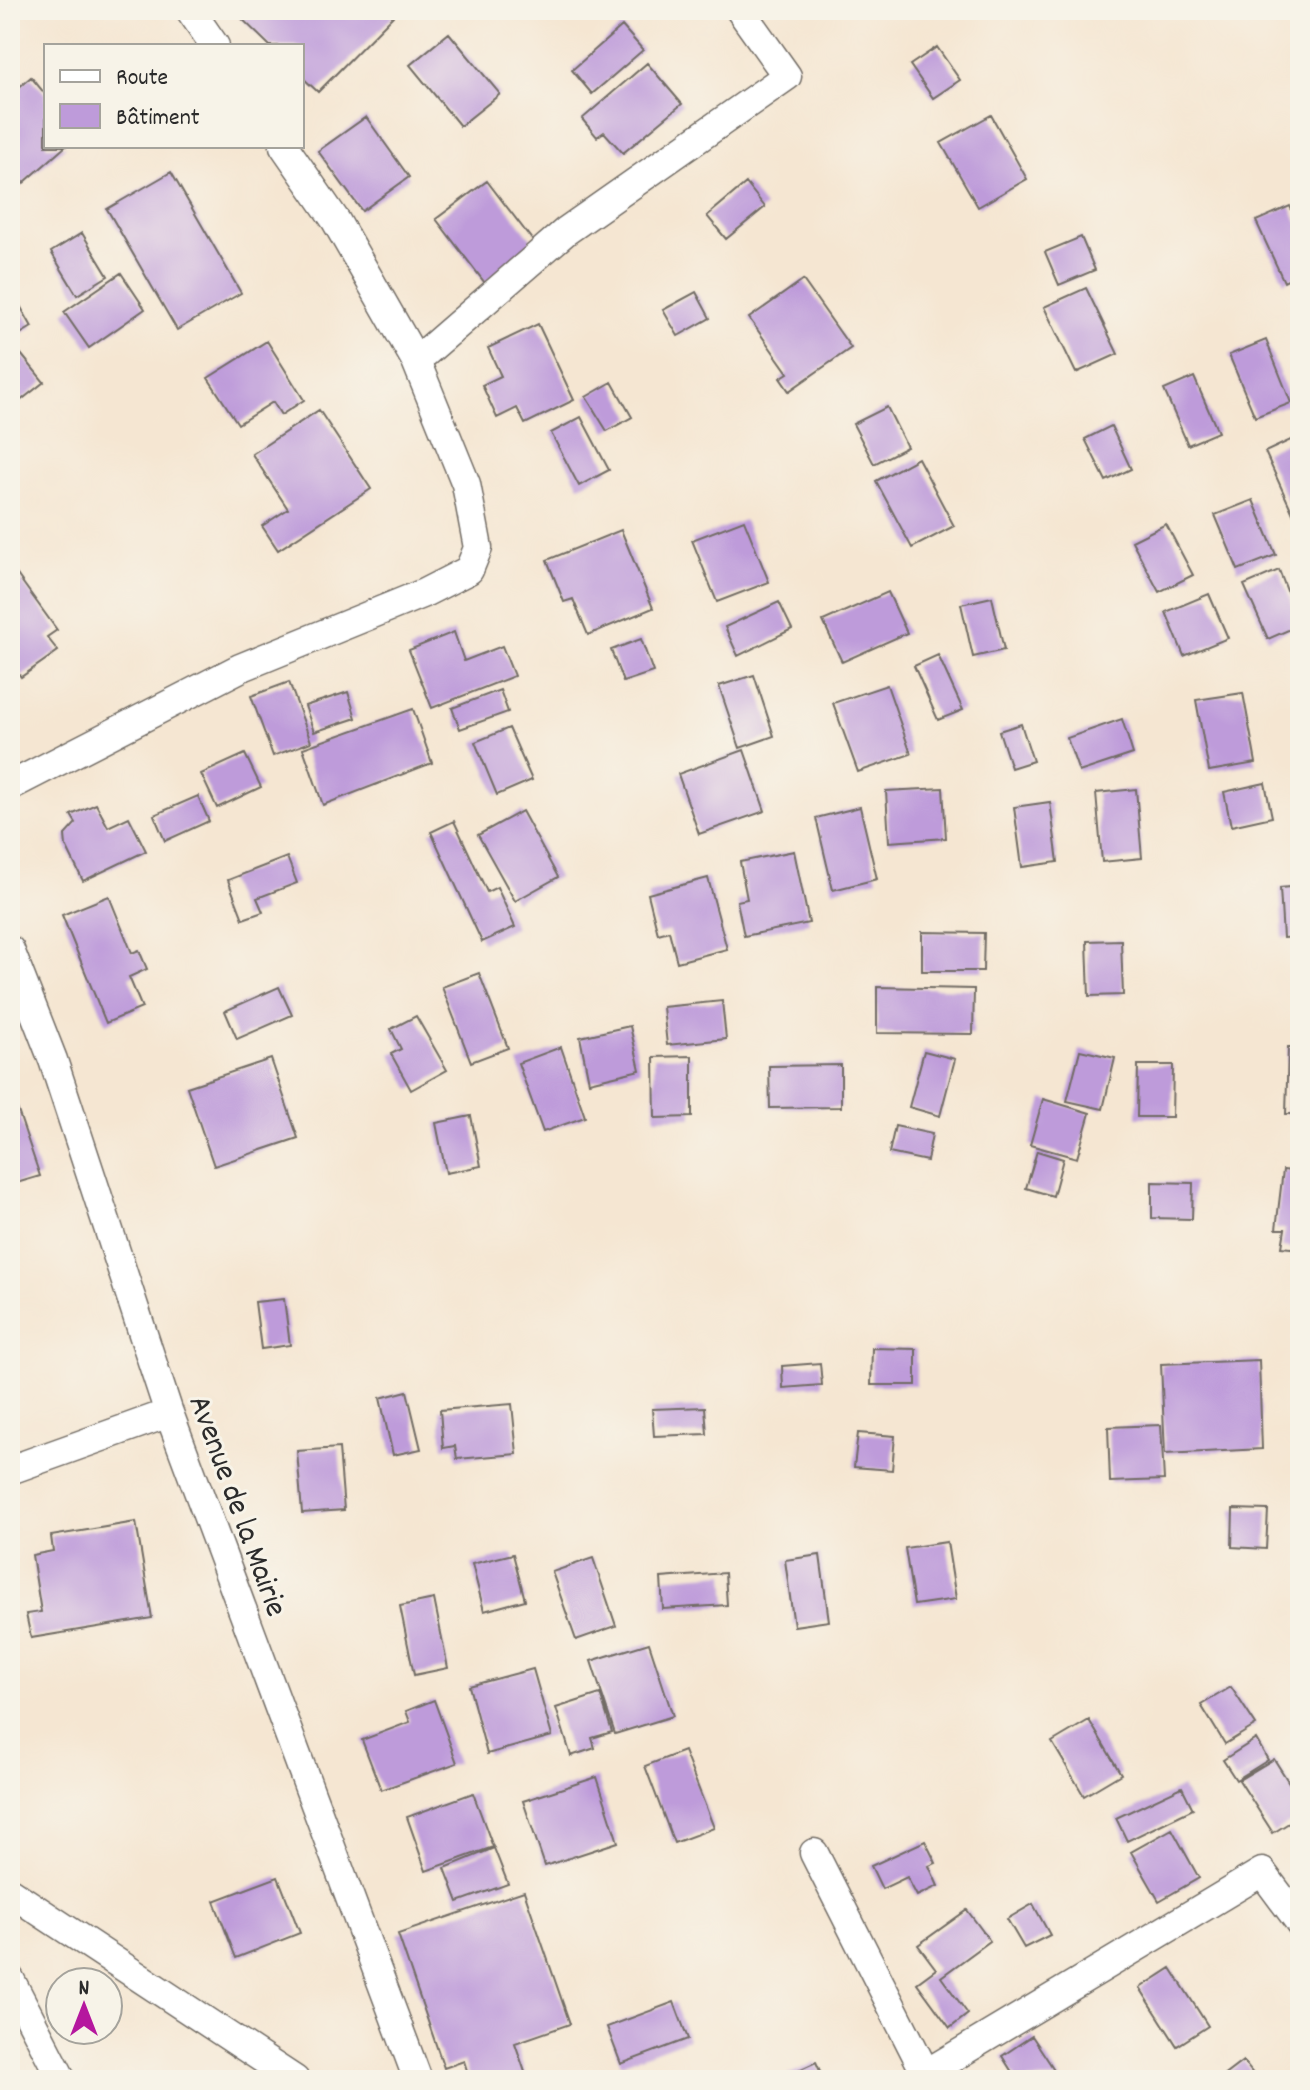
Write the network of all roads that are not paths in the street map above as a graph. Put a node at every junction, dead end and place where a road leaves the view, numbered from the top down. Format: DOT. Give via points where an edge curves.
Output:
graph roads {
  1 [pos="190,10"];
  2 [pos="740,10"];
  3 [pos="214,44"];
  4 [pos="285,148"];
  5 [pos="416,361"];
  6 [pos="10,786"];
  7 [pos="10,950"];
  8 [pos="169,1413"];
  9 [pos="10,1470"];
  10 [pos="814,1853"];
  11 [pos="10,1892"];
  12 [pos="1300,1923"];
  13 [pos="10,1979"];
  14 [pos="927,2077"];
  15 [pos="62,2080"];
  16 [pos="295,2080"];
  17 [pos="418,2080"];
  1 -- 3 [label="street"];
  2 -- 5 [label="street" via="787,76 566,231"];
  4 -- 5 [label="street" via="336,221"];
  5 -- 6 [label="street" via="466,484 478,548 469,570 240,668"];
  7 -- 8 [label="street, Avenue de la Mairie" via="53,1060"];
  8 -- 9 [label="street"];
  8 -- 17 [label="street, Avenue de la Mairie"];
  10 -- 14 [label="street"];
  11 -- 16 [label="street"];
  12 -- 14 [label="street" via="1262,1872"];
  13 -- 15 [label="street"];
}
